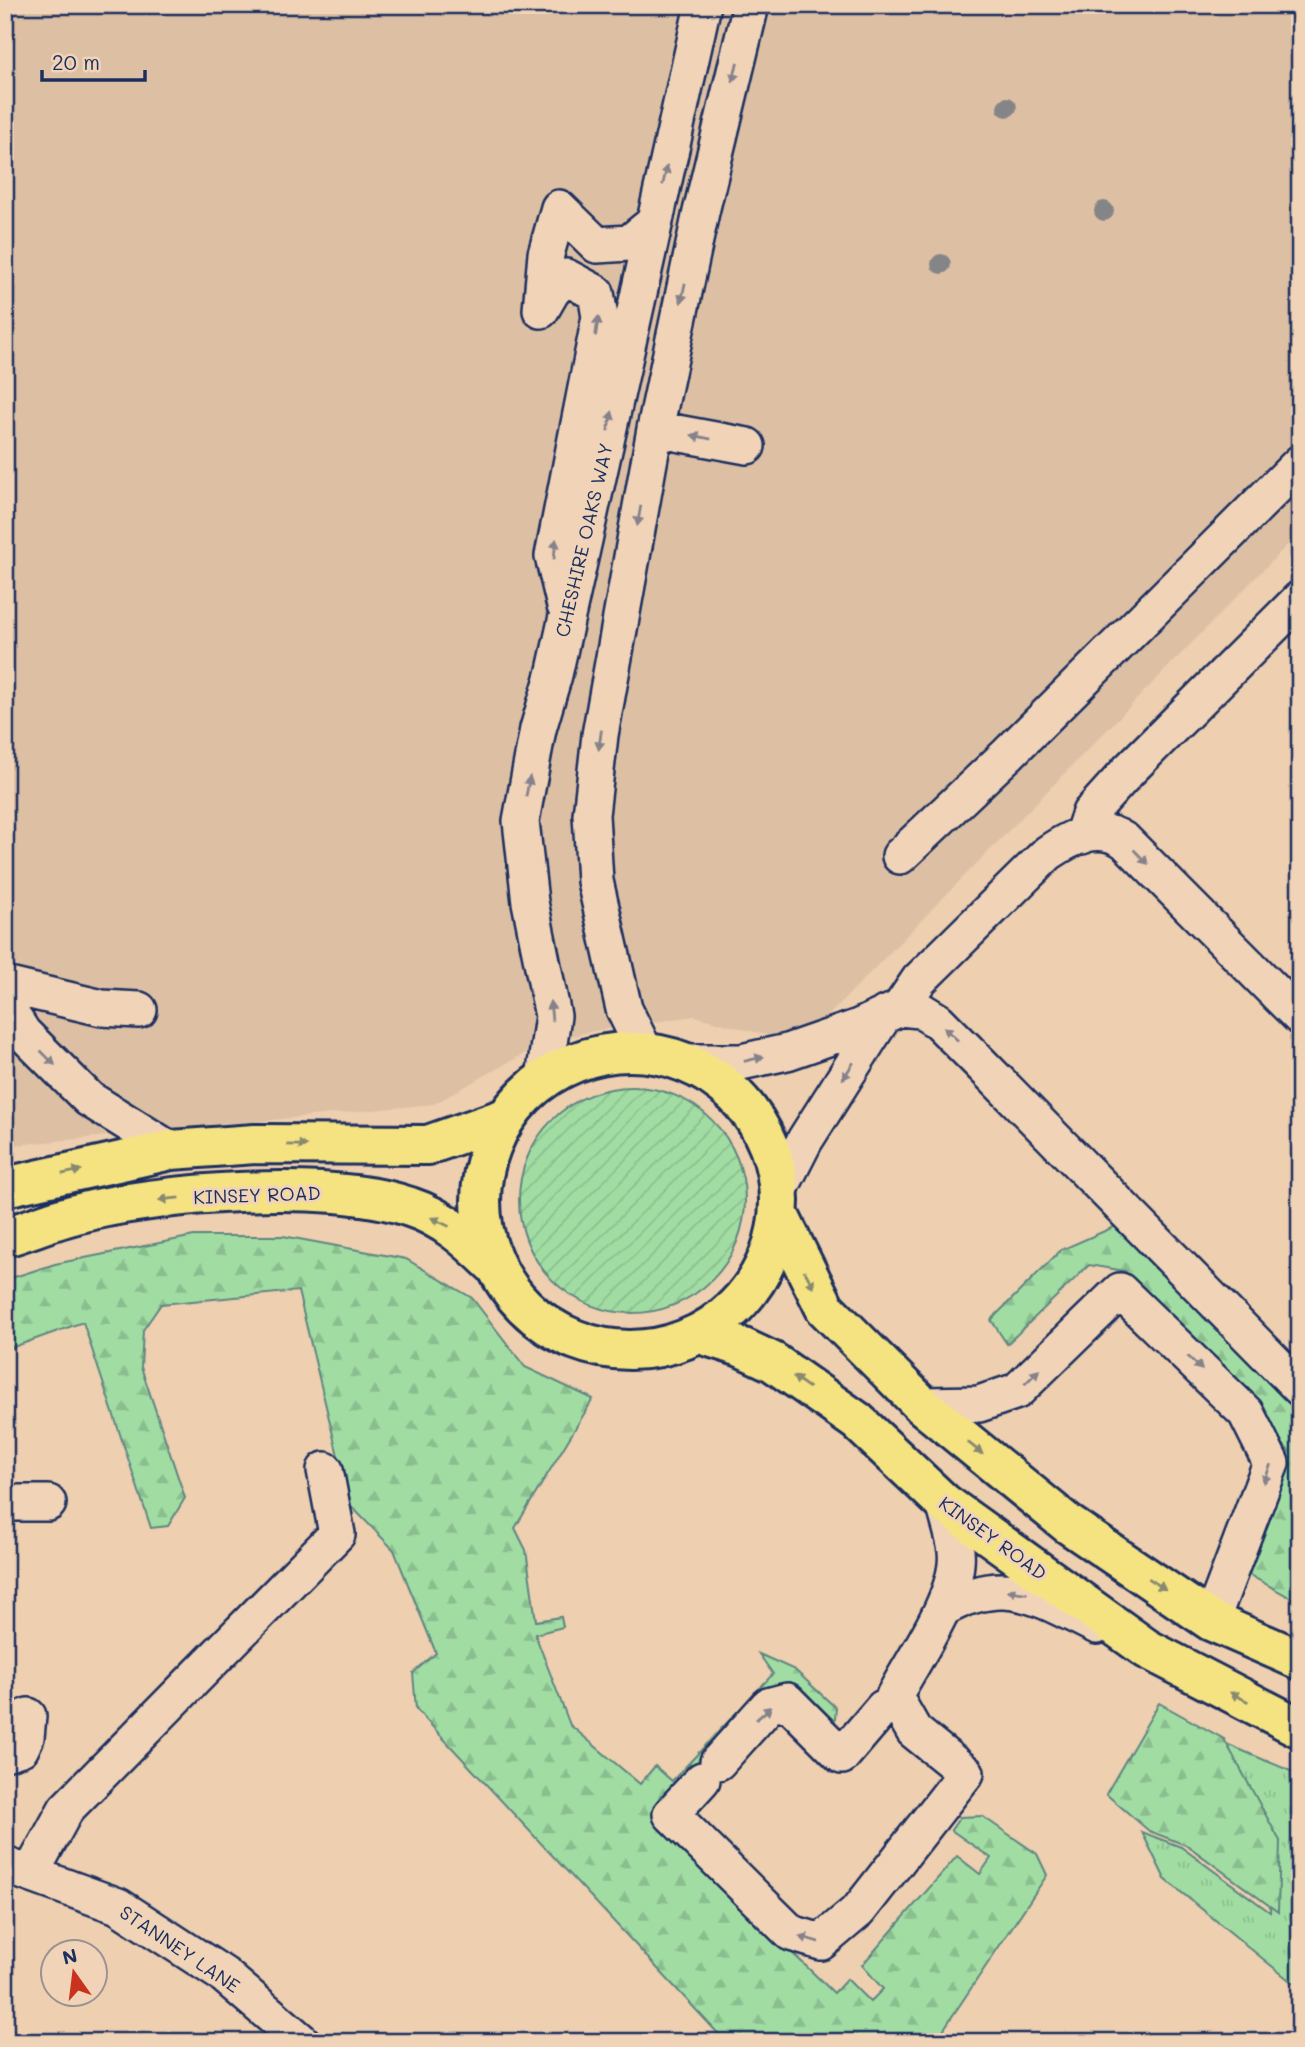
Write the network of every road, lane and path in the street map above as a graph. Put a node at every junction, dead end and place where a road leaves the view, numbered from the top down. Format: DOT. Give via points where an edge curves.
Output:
graph roads {
  1 [pos="703,5"];
  2 [pos="751,5"];
  3 [pos="655,222"];
  4 [pos="655,429"];
  5 [pos="747,446"];
  6 [pos="1300,463"];
  7 [pos="1300,599"];
  8 [pos="567,615"];
  9 [pos="1082,836"];
  10 [pos="900,856"];
  11 [pos="5,985"];
  12 [pos="5,1005"];
  13 [pos="139,1010"];
  14 [pos="893,1011"];
  15 [pos="1300,1017"];
  16 [pos="644,1050"];
  17 [pos="687,1062"];
  18 [pos="544,1078"];
  19 [pos="505,1118"];
  20 [pos="170,1150"];
  21 [pos="5,1187"];
  22 [pos="780,1203"];
  23 [pos="5,1237"];
  24 [pos="493,1264"];
  25 [pos="700,1334"];
  26 [pos="1300,1388"];
  27 [pos="922,1405"];
  28 [pos="325,1470"];
  29 [pos="48,1503"];
  30 [pos="944,1503"];
  31 [pos="6,1511"];
  32 [pos="944,1608"];
  33 [pos="1211,1621"];
  34 [pos="1147,1649"];
  35 [pos="1300,1660"];
  36 [pos="883,1708"];
  37 [pos="28,1716"];
  38 [pos="1300,1728"];
  39 [pos="5,1753"];
  40 [pos="18,1869"];
  41 [pos="302,2042"];
  3 -- 1 [label="street, CHESHIRE OAKS WAY, one-way"];
  2 -- 4 [label="street, one-way"];
  8 -- 3 [label="street, CHESHIRE OAKS WAY, one-way"];
  8 -- 3 [label="street, one-way" via="553,556 600,317 596,293 566,277 541,310 546,254 559,208 597,244 629,243"];
  5 -- 4 [label="street, one-way"];
  4 -- 16 [label="street, one-way" via="600,735 591,815 595,881 606,932 624,1009"];
  6 -- 10 [label="street"];
  7 -- 9 [label="street" via="1129,770 1090,813"];
  18 -- 8 [label="street, CHESHIRE OAKS WAY, one-way" via="553,1016 530,902 521,821"];
  9 -- 14 [label="street" via="1048,853"];
  9 -- 15 [label="street, one-way" via="1112,832 1125,841"];
  11 -- 13 [label="street" via="102,1008"];
  12 -- 20 [label="street, one-way" via="23,1033 89,1099"];
  17 -- 14 [label="street, one-way" via="741,1062 787,1052"];
  14 -- 22 [label="street, one-way" via="805,1140"];
  26 -- 14 [label="street, one-way" via="938,1021 920,1010"];
  16 -- 17 [label="main road"];
  16 -- 18 [label="main road" via="579,1060"];
  17 -- 22 [label="main road" via="731,1090 757,1121 774,1157"];
  18 -- 19 [label="main road"];
  20 -- 19 [label="main road, one-way" via="255,1144 428,1145"];
  19 -- 24 [label="main road" via="481,1180 481,1223"];
  21 -- 20 [label="main road, one-way"];
  22 -- 25 [label="main road" via="772,1252 755,1285 731,1314"];
  22 -- 27 [label="main road, one-way" via="825,1308"];
  24 -- 23 [label="main road, KINSEY ROAD, one-way" via="458,1230 410,1207 346,1193 254,1192 163,1199 78,1214"];
  24 -- 25 [label="main road" via="521,1305 561,1335 607,1350 654,1350"];
  30 -- 25 [label="main road, KINSEY ROAD, one-way" via="857,1421 773,1362"];
  27 -- 33 [label="main road, one-way" via="1068,1524"];
  27 -- 33 [label="street, one-way" via="979,1404 1017,1391 1120,1291 1246,1413 1272,1463"];
  28 -- 40 [label="street" via="337,1534 66,1809"];
  29 -- 31 [label="street"];
  30 -- 32 [label="street" via="956,1552 955,1578"];
  30 -- 34 [label="main road, KINSEY ROAD"];
  34 -- 32 [label="street, one-way" via="1028,1593 996,1590 968,1594"];
  32 -- 36 [label="street, one-way" via="894,1696 914,1731 966,1773 863,1905 821,1942 791,1933 671,1814 768,1706 787,1701 842,1756"];
  33 -- 35 [label="main road"];
  38 -- 34 [label="main road, KINSEY ROAD, one-way"];
  37 -- 39 [label="street" via="21,1748"];
  40 -- 41 [label="street, STANNEY LANE" via="118,1906 224,1975"];
}
